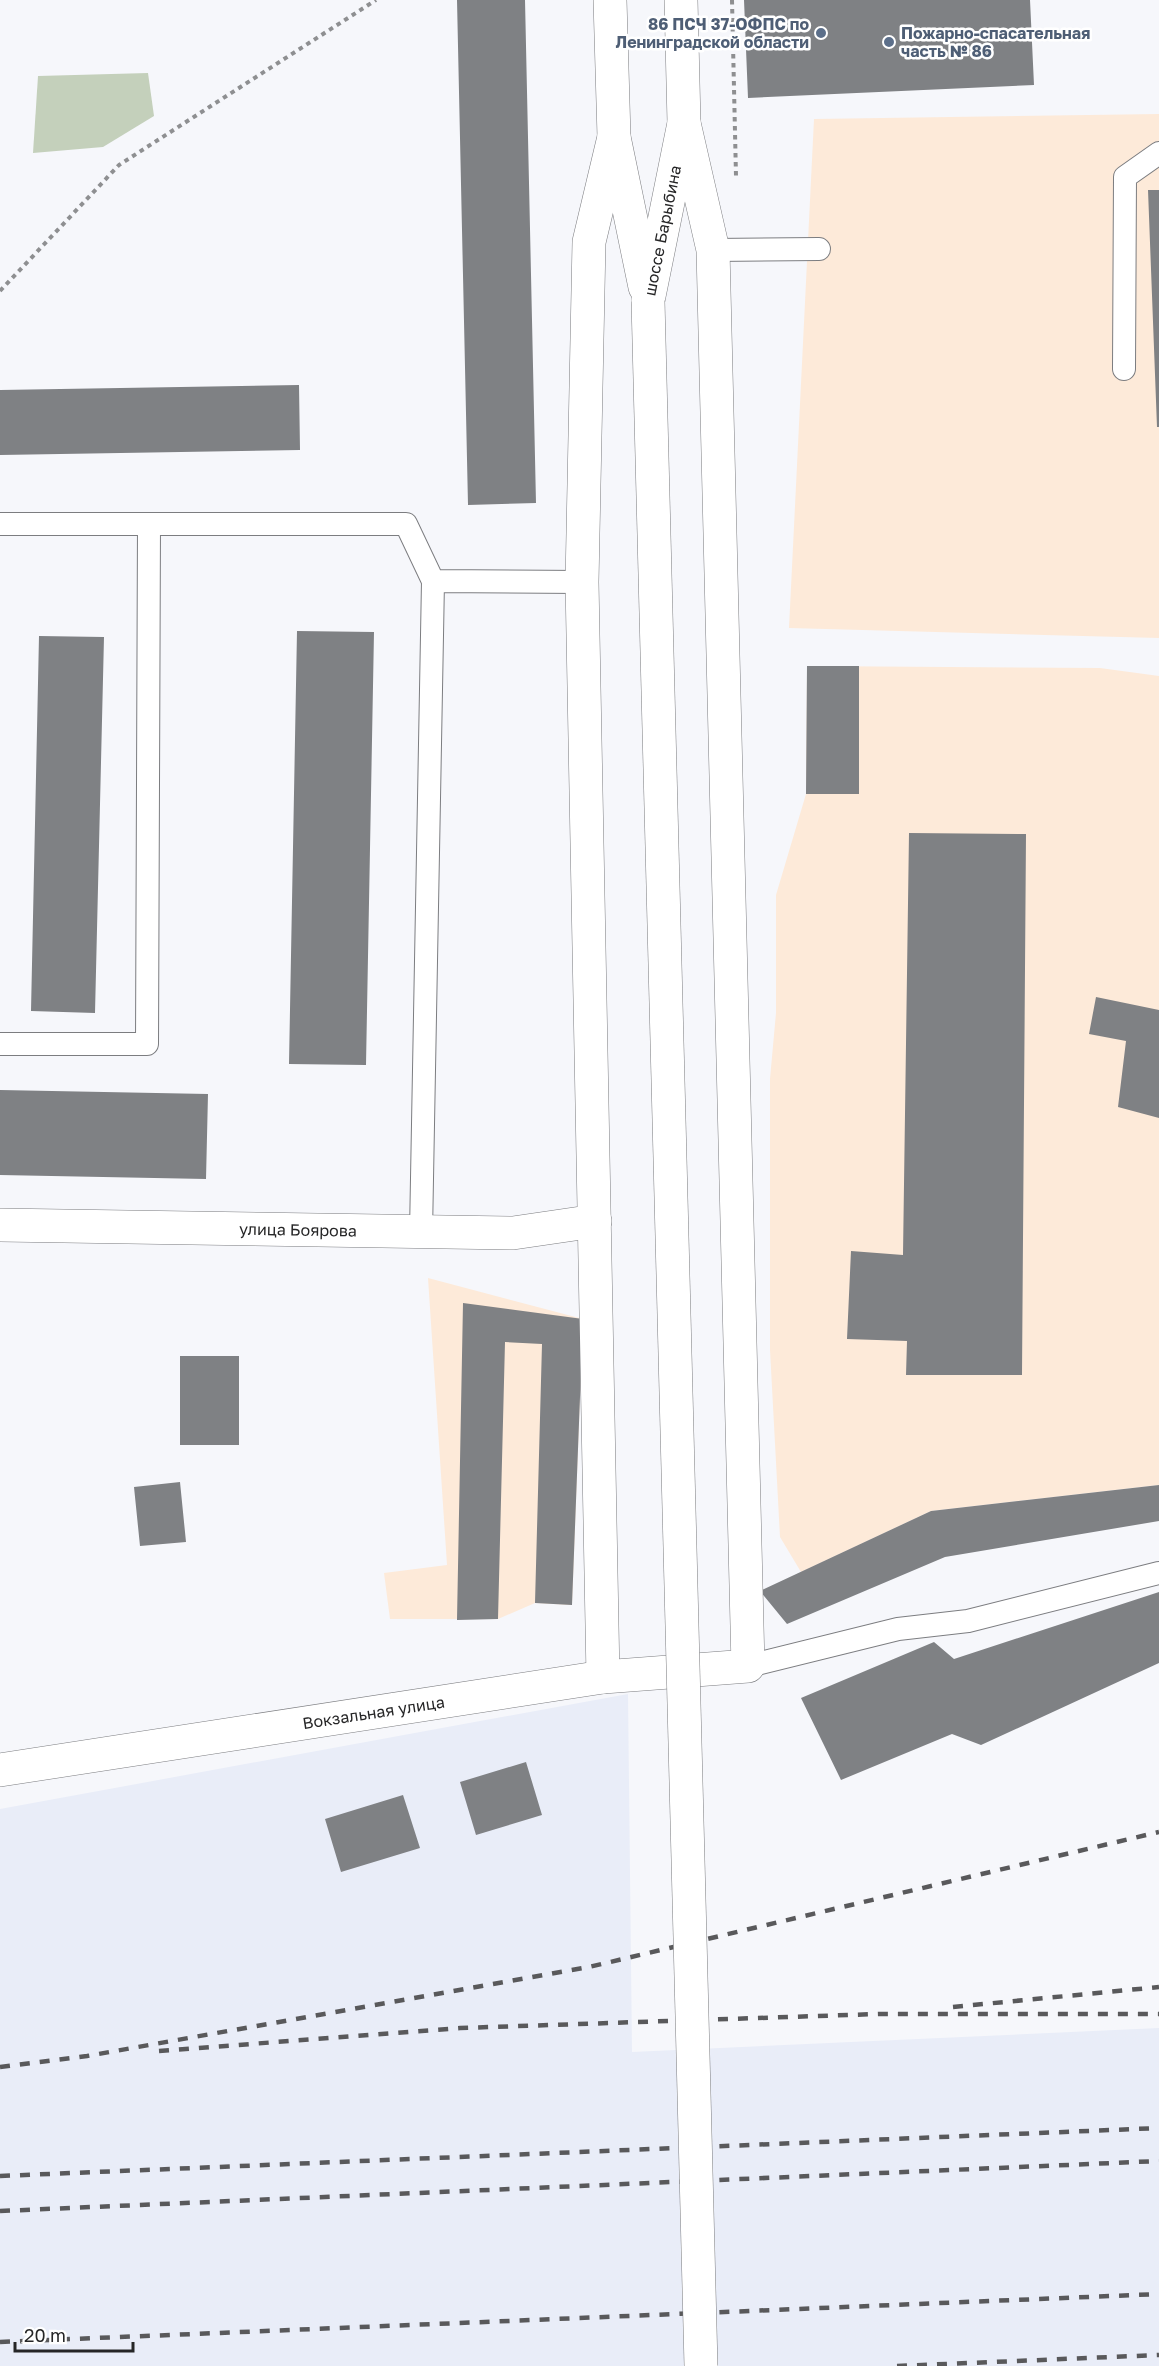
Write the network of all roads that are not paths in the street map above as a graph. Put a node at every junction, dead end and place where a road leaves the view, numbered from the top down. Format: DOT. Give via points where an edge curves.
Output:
graph roads {
  1 [pos="610,0"];
  2 [pos="681,0"];
  3 [pos="684,123"];
  4 [pos="614,137"];
  5 [pos="1159,153"];
  6 [pos="819,249"];
  7 [pos="713,250"];
  8 [pos="648,301"];
  9 [pos="1124,369"];
  10 [pos="0,524"];
  11 [pos="148,524"];
  12 [pos="433,581"];
  13 [pos="582,582"];
  14 [pos="0,1044"];
  15 [pos="595,1221"];
  16 [pos="0,1225"];
  17 [pos="421,1233"];
  18 [pos="1159,1573"];
  19 [pos="748,1666"];
  20 [pos="603,1677"];
  21 [pos="0,1770"];
  22 [pos="701,2366"];
  1 -- 4 [label="street, шоссе Барыбина"];
  2 -- 3 [label="street, шоссе Барыбина"];
  3 -- 7 [label="street"];
  3 -- 8 [label="street, шоссе Барыбина"];
  4 -- 8 [label="street, шоссе Барыбина"];
  4 -- 13 [label="street" via="589,242"];
  5 -- 9 [label="lane" via="1125,177"];
  6 -- 7 [label="lane"];
  7 -- 19 [label="street"];
  8 -- 22 [label="street, bridge"];
  10 -- 11 [label="lane"];
  11 -- 12 [label="lane" via="406,524"];
  11 -- 14 [label="lane" via="147,1044"];
  12 -- 13 [label="lane"];
  12 -- 17 [label="lane"];
  13 -- 15 [label="street"];
  15 -- 17 [label="street, улица Боярова" via="513,1233"];
  15 -- 20 [label="street"];
  16 -- 17 [label="street, улица Боярова"];
  18 -- 19 [label="lane" via="968,1621 898,1629"];
  19 -- 20 [label="street, Вокзальная улица"];
  20 -- 21 [label="street, Вокзальная улица"];
}
